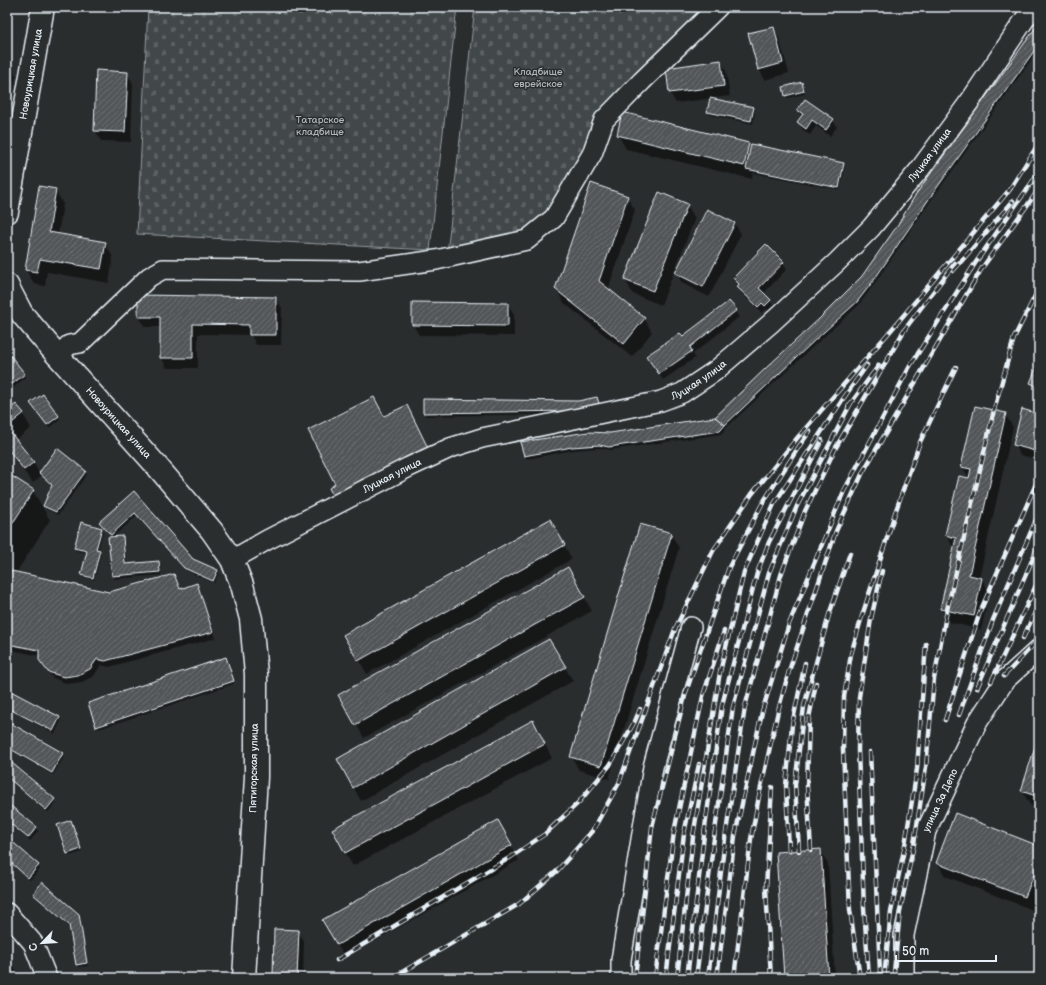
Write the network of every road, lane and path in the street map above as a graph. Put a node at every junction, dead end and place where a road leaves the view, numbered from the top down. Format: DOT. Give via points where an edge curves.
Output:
graph roads {
  1 [pos="43,7"];
  2 [pos="718,7"];
  3 [pos="1033,7"];
  4 [pos="7,212"];
  5 [pos="7,285"];
  6 [pos="12,308"];
  7 [pos="58,356"];
  8 [pos="232,560"];
  9 [pos="691,627"];
  10 [pos="1039,649"];
  11 [pos="7,913"];
  12 [pos="47,978"];
  13 [pos="244,978"];
  14 [pos="621,978"];
  15 [pos="904,978"];
  1 -- 4 [label="main road, Новоурицкая улица"];
  2 -- 7 [label="street" via="604,120 592,154 554,218 527,240 436,260 359,271 163,269 149,277 80,343 69,345"];
  3 -- 8 [label="street, Луцкая улица" via="970,101 920,169 871,228 821,278 715,371 682,393 661,401 482,438 450,448"];
  5 -- 6 [label="main road, Новоурицкая улица"];
  6 -- 7 [label="main road, Новоурицкая улица" via="22,314"];
  7 -- 8 [label="main road, Новоурицкая улица" via="212,530"];
  8 -- 13 [label="main road, Пятигорская улица" via="251,619 256,674 256,777"];
  9 -- 14 [label="street" via="653,767 621,960"];
  10 -- 15 [label="street, улица За Депо" via="1005,680 977,724 926,831 904,936"];
  11 -- 12 [label="street" via="33,943"];
}
